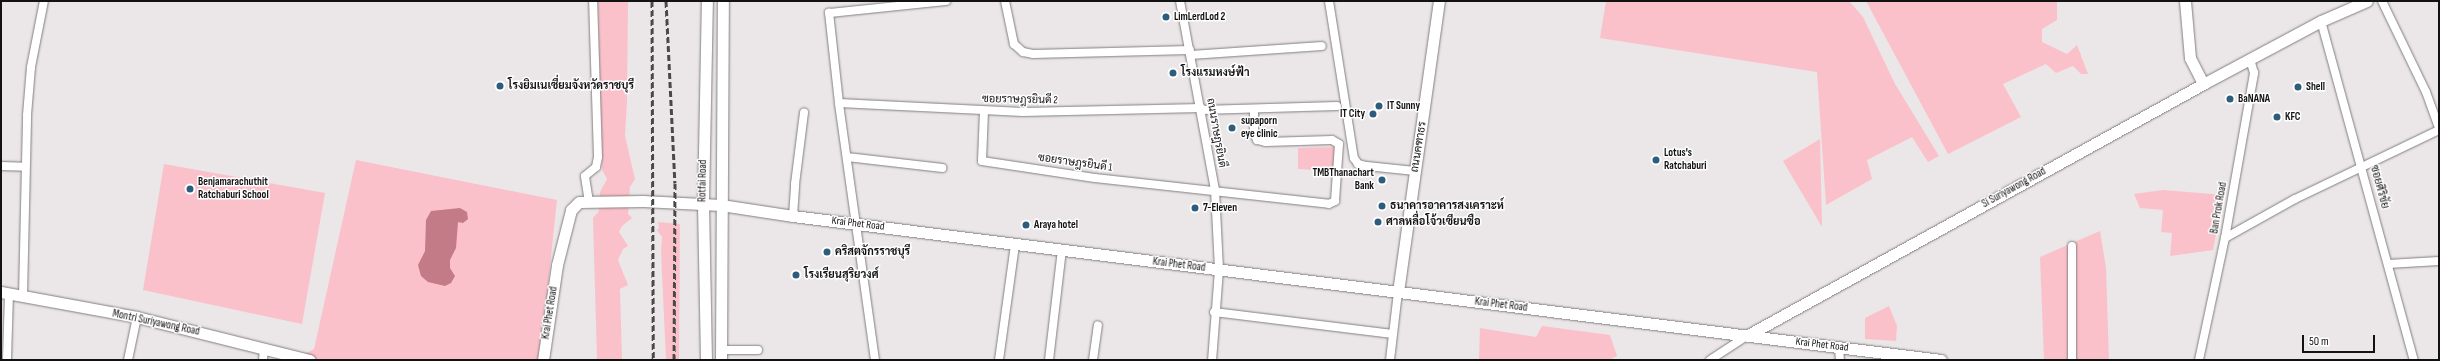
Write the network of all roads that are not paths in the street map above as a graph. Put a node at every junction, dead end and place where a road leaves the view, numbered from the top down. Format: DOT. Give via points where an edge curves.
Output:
graph roads {
  1 [pos="44,1"];
  2 [pos="593,1"];
  3 [pos="707,1"];
  4 [pos="723,1"];
  5 [pos="946,1"];
  6 [pos="1005,1"];
  7 [pos="1180,1"];
  8 [pos="1329,1"];
  9 [pos="1439,1"];
  10 [pos="2185,1"];
  11 [pos="2346,1"];
  12 [pos="2367,1"];
  13 [pos="2382,1"];
  14 [pos="2321,21"];
  15 [pos="1322,46"];
  16 [pos="1191,53"];
  17 [pos="2250,59"];
  18 [pos="2203,84"];
  19 [pos="839,103"];
  20 [pos="1337,106"];
  21 [pos="1201,109"];
  22 [pos="1254,110"];
  23 [pos="984,111"];
  24 [pos="804,113"];
  25 [pos="2439,127"];
  26 [pos="2439,130"];
  27 [pos="847,157"];
  28 [pos="1,166"];
  29 [pos="2361,166"];
  30 [pos="25,167"];
  31 [pos="942,168"];
  32 [pos="1415,171"];
  33 [pos="1215,190"];
  34 [pos="591,202"];
  35 [pos="702,204"];
  36 [pos="720,205"];
  37 [pos="793,216"];
  38 [pos="856,224"];
  39 [pos="2225,238"];
  40 [pos="1015,244"];
  41 [pos="2072,246"];
  42 [pos="1062,250"];
  43 [pos="2439,261"];
  44 [pos="2388,264"];
  45 [pos="1219,270"];
  46 [pos="1398,292"];
  47 [pos="5,293"];
  48 [pos="23,296"];
  49 [pos="1214,312"];
  50 [pos="137,317"];
  51 [pos="1098,325"];
  52 [pos="1393,334"];
  53 [pos="1748,335"];
  54 [pos="1839,347"];
  55 [pos="264,348"];
  56 [pos="758,350"];
  57 [pos="721,355"];
  58 [pos="7,360"];
  59 [pos="128,360"];
  60 [pos="263,360"];
  61 [pos="310,360"];
  62 [pos="543,360"];
  63 [pos="706,360"];
  64 [pos="875,360"];
  65 [pos="999,360"];
  66 [pos="1049,360"];
  67 [pos="1093,360"];
  68 [pos="1212,360"];
  69 [pos="1390,360"];
  70 [pos="1710,360"];
  71 [pos="1840,360"];
  72 [pos="1935,360"];
  73 [pos="2072,360"];
  74 [pos="2199,360"];
  75 [pos="2414,360"];
  1 -- 30 [label="street" via="31,66"];
  2 -- 34 [label="street" via="598,157 596,167 585,176"];
  3 -- 35 [label="main road, Rotfai Road"];
  4 -- 36 [label="main road, Rotfai Road"];
  5 -- 19 [label="street" via="829,13"];
  6 -- 16 [label="street" via="1014,44 1023,52"];
  7 -- 16 [label="street, ถนนราษฎรยินดี"];
  8 -- 32 [label="street" via="1354,158 1358,164 1367,166"];
  9 -- 32 [label="main road, ถนนคฑาธร"];
  10 -- 18 [label="main road" via="2190,58"];
  11 -- 14 [label="main road, Si Suriyawong Road"];
  12 -- 14 [label="main road, Si Suriyawong Road"];
  13 -- 25 [label="street" via="2426,92"];
  14 -- 17 [label="main road, Si Suriyawong Road"];
  14 -- 29 [label="street, ซอยศิริชัย"];
  15 -- 16 [label="street"];
  16 -- 21 [label="street, ถนนราษฎรยินดี"];
  17 -- 18 [label="main road, Si Suriyawong Road"];
  17 -- 39 [label="street, Ban Prok Road" via="2254,73"];
  18 -- 53 [label="main road, Si Suriyawong Road"];
  19 -- 23 [label="street, ซอยราษฎรยินดี 2"];
  19 -- 27 [label="street"];
  20 -- 22 [label="street, ซอยราษฎรยินดี 2"];
  21 -- 22 [label="street, ซอยราษฎรยินดี 2"];
  21 -- 23 [label="street, ซอยราษฎรยินดี 2"];
  21 -- 33 [label="street, ถนนราษฎรยินดี"];
  22 -- 33 [label="street" via="1254,134 1257,140 1332,140 1339,144 1335,201 1329,204"];
  23 -- 33 [label="street, ซอยราษฎรยินดี 1" via="982,161 1095,178"];
  24 -- 37 [label="street"];
  26 -- 29 [label="street"];
  27 -- 31 [label="street"];
  27 -- 38 [label="street"];
  28 -- 30 [label="street"];
  29 -- 39 [label="street"];
  29 -- 44 [label="street, ซอยศิริชัย"];
  30 -- 48 [label="street"];
  32 -- 46 [label="main road, ถนนคฑาธร"];
  33 -- 45 [label="street, ถนนราษฎรยินดี"];
  34 -- 35 [label="main road, Krai Phet Road"];
  34 -- 62 [label="main road, Krai Phet Road" via="579,202 571,210 567,223 557,264"];
  35 -- 36 [label="main road, Krai Phet Road"];
  35 -- 63 [label="main road, Rotfai Road"];
  36 -- 37 [label="main road, Krai Phet Road"];
  36 -- 57 [label="main road, Rotfai Road" via="723,291"];
  37 -- 38 [label="main road, Krai Phet Road"];
  38 -- 40 [label="main road, Krai Phet Road"];
  38 -- 64 [label="street"];
  39 -- 74 [label="street, Ban Prok Road"];
  40 -- 42 [label="main road, Krai Phet Road"];
  40 -- 65 [label="street"];
  41 -- 73 [label="street"];
  42 -- 45 [label="main road, Krai Phet Road"];
  42 -- 66 [label="street"];
  43 -- 44 [label="street"];
  44 -- 75 [label="street, ซอยศิริชัย"];
  45 -- 46 [label="main road, Krai Phet Road"];
  45 -- 49 [label="street, ถนนราษฎรยินดี"];
  46 -- 52 [label="street"];
  46 -- 53 [label="main road, Krai Phet Road"];
  47 -- 48 [label="main road, Montri Suriyawong Road"];
  47 -- 58 [label="street"];
  48 -- 50 [label="main road, Montri Suriyawong Road"];
  49 -- 52 [label="street"];
  49 -- 68 [label="street, ถนนราษฎรยินดี"];
  50 -- 55 [label="main road, Montri Suriyawong Road"];
  50 -- 59 [label="street"];
  51 -- 67 [label="street"];
  52 -- 69 [label="street"];
  53 -- 54 [label="main road, Krai Phet Road"];
  53 -- 70 [label="street, Si Suriyawong Road"];
  54 -- 71 [label="street"];
  54 -- 72 [label="main road, Krai Phet Road"];
  55 -- 60 [label="street"];
  55 -- 61 [label="main road, Montri Suriyawong Road"];
  56 -- 57 [label="street"];
}
